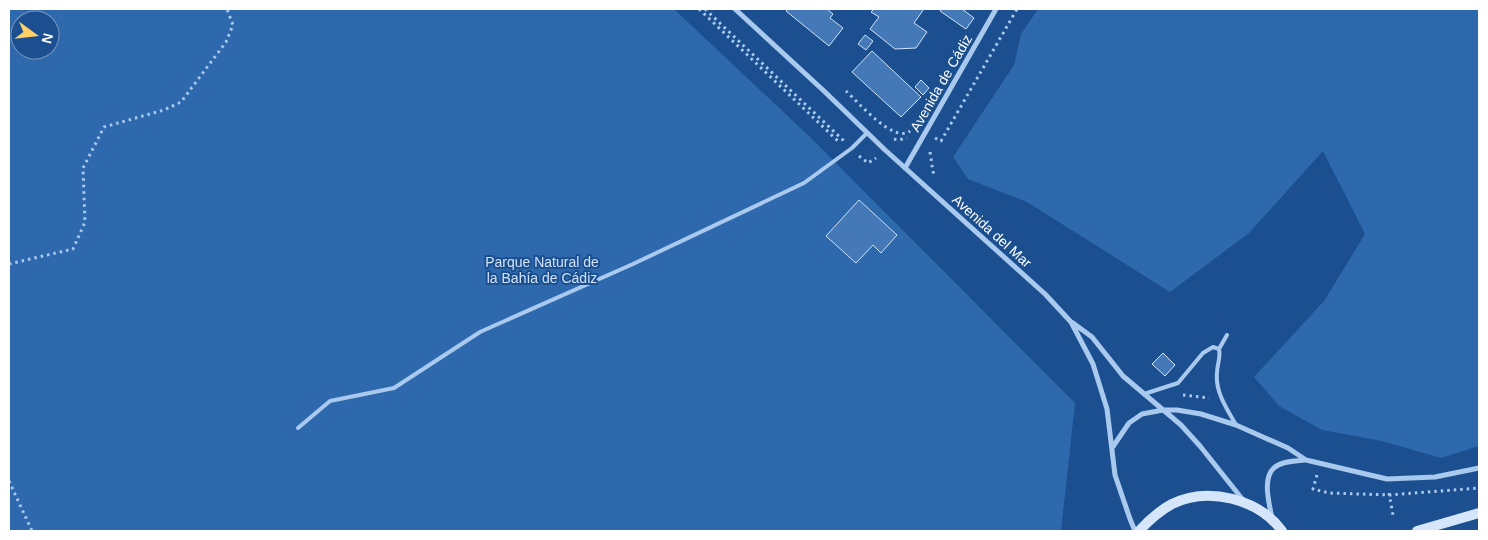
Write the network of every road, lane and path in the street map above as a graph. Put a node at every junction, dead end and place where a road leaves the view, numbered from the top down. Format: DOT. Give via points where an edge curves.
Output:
graph roads {
  1 [pos="227,9"];
  2 [pos="699,9"];
  3 [pos="735,9"];
  4 [pos="996,9"];
  5 [pos="1017,9"];
  6 [pos="841,86"];
  7 [pos="925,132"];
  8 [pos="867,133"];
  9 [pos="877,142"];
  10 [pos="848,150"];
  11 [pos="905,168"];
  12 [pos="9,264"];
  13 [pos="1071,322"];
  14 [pos="1227,335"];
  15 [pos="1219,349"];
  16 [pos="1143,394"];
  17 [pos="1180,394"];
  18 [pos="1216,399"];
  19 [pos="1163,410"];
  20 [pos="1236,425"];
  21 [pos="298,428"];
  22 [pos="1112,449"];
  23 [pos="1306,460"];
  24 [pos="1479,468"];
  25 [pos="1387,479"];
  26 [pos="9,481"];
  27 [pos="1245,503"];
  28 [pos="1479,513"];
  29 [pos="1393,515"];
  30 [pos="1277,526"];
  31 [pos="32,531"];
  32 [pos="1137,531"];
  33 [pos="1289,531"];
  34 [pos="1417,531"];
  1 -- 12 [label="path" via="233,24 226,42 181,102 104,127 83,168 85,222 73,249"];
  2 -- 10 [label="path"];
  3 -- 8 [label="street, Avenida del Mar"];
  4 -- 7 [label="street, Avenida de Cádiz"];
  5 -- 7 [label="path" via="941,141"];
  6 -- 7 [label="path" via="889,130 907,134 915,127"];
  7 -- 11 [label="street, Avenida de Cádiz"];
  8 -- 9 [label="street, Avenida del Mar"];
  8 -- 10 [label="lane"];
  9 -- 10 [label="path" via="860,160"];
  9 -- 11 [label="street, Avenida del Mar"];
  10 -- 21 [label="lane" via="804,183 480,332 394,388 330,401"];
  11 -- 13 [label="street, Avenida del Mar"];
  13 -- 16 [label="street" via="1092,337 1123,376"];
  13 -- 22 [label="street, Avenida del Mar" via="1092,364 1107,409"];
  14 -- 15 [label="lane"];
  15 -- 16 [label="lane" via="1213,347 1204,353 1178,383"];
  15 -- 20 [label="lane" via="1217,385"];
  16 -- 19 [label="street"];
  17 -- 18 [label="path"];
  19 -- 20 [label="street" via="1201,414"];
  19 -- 22 [label="street" via="1142,414 1129,423"];
  19 -- 27 [label="street" via="1200,446"];
  20 -- 23 [label="street" via="1288,448"];
  22 -- 32 [label="street, Avenida del Mar" via="1115,475"];
  23 -- 25 [label="street"];
  23 -- 30 [label="street" via="1275,466 1269,476 1267,488"];
  24 -- 25 [label="street" via="1435,477"];
  25 -- 29 [label="path"];
  26 -- 31 [label="path"];
  27 -- 30 [label="main road" via="1263,512"];
  27 -- 32 [label="main road" via="1221,496 1197,497 1174,503"];
  28 -- 34 [label="main road"];
  30 -- 33 [label="main road"];
}
